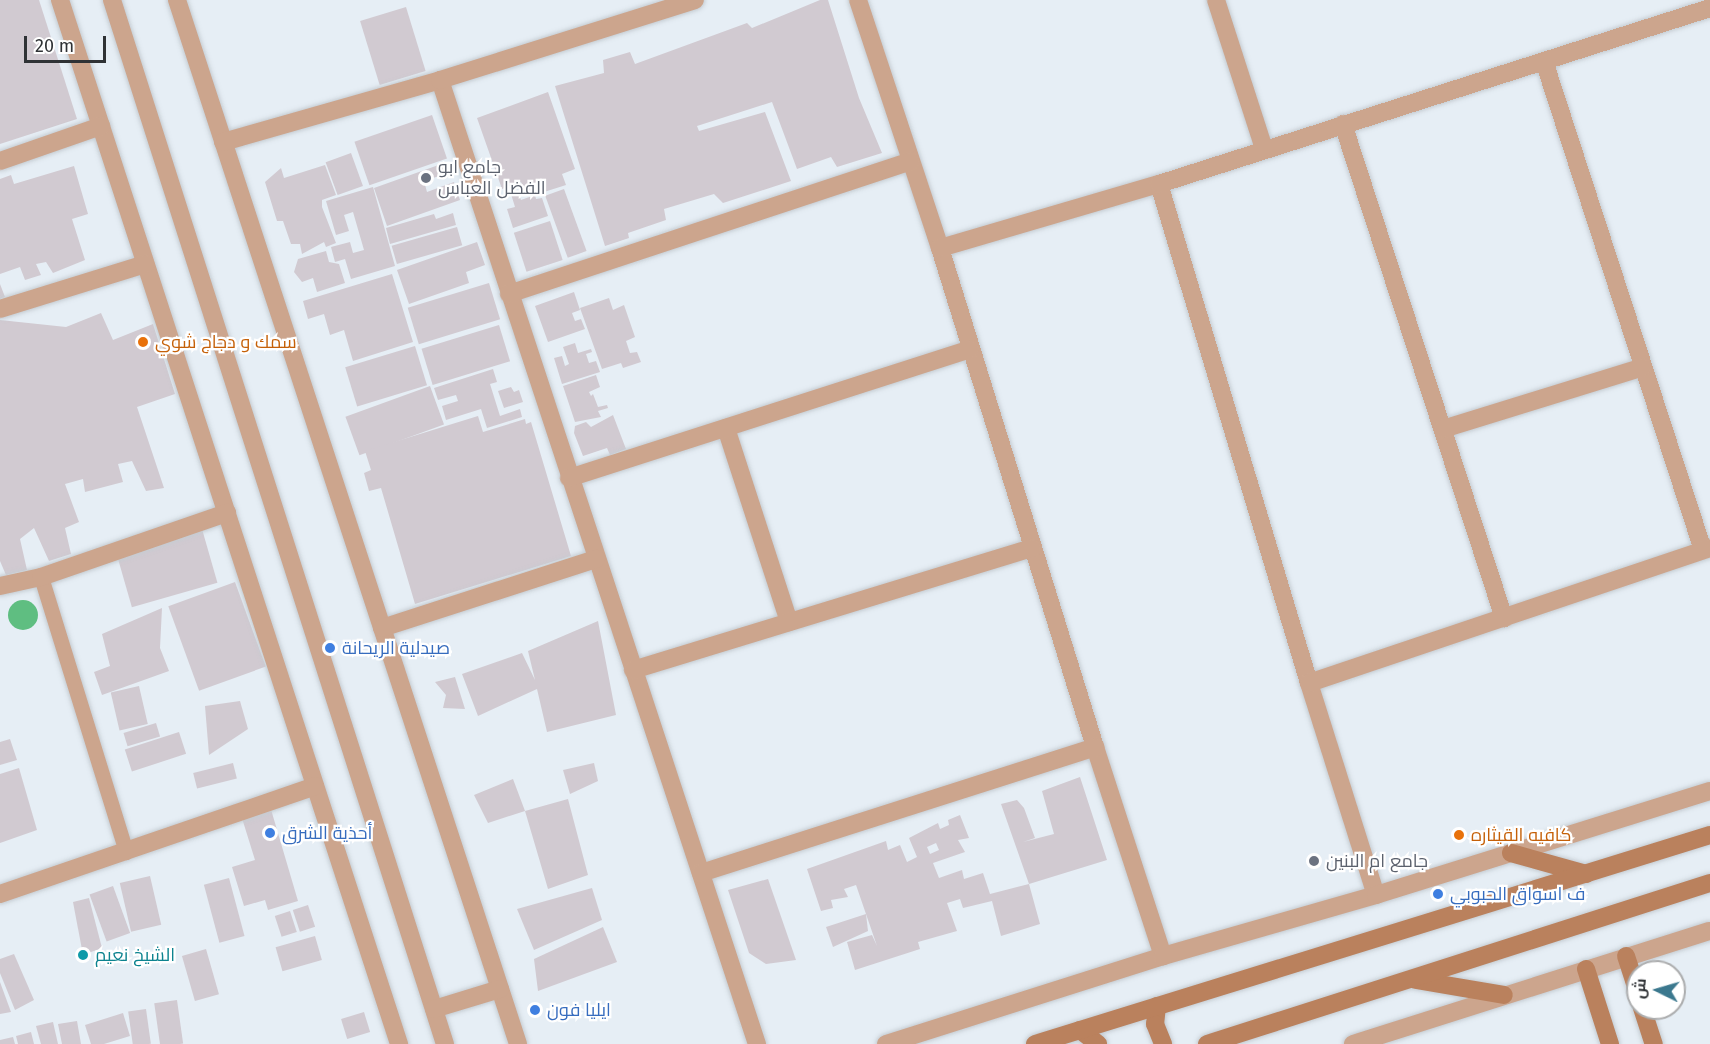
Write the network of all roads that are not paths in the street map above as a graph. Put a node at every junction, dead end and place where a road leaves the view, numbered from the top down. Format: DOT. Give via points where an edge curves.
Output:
graph roads {
  1 [pos="60,0"];
  2 [pos="112,0"];
  3 [pos="177,0"];
  4 [pos="695,0"];
  5 [pos="858,0"];
  6 [pos="1216,0"];
  7 [pos="1710,9"];
  8 [pos="1544,61"];
  9 [pos="440,80"];
  10 [pos="1343,124"];
  11 [pos="101,126"];
  12 [pos="223,142"];
  13 [pos="1264,149"];
  14 [pos="0,161"];
  15 [pos="911,161"];
  16 [pos="1159,184"];
  17 [pos="940,248"];
  18 [pos="145,264"];
  19 [pos="508,294"];
  20 [pos="0,309"];
  21 [pos="970,349"];
  22 [pos="1643,367"];
  23 [pos="726,428"];
  24 [pos="1443,429"];
  25 [pos="569,478"];
  26 [pos="227,513"];
  27 [pos="1032,548"];
  28 [pos="1706,549"];
  29 [pos="596,559"];
  30 [pos="41,577"];
  31 [pos="0,586"];
  32 [pos="1504,618"];
  33 [pos="789,622"];
  34 [pos="382,628"];
  35 [pos="633,670"];
  36 [pos="1309,683"];
  37 [pos="1095,747"];
  38 [pos="315,786"];
  39 [pos="1710,791"];
  40 [pos="1710,835"];
  41 [pos="126,852"];
  42 [pos="1511,854"];
  43 [pos="701,873"];
  44 [pos="1586,874"];
  45 [pos="1710,883"];
  46 [pos="0,894"];
  47 [pos="1376,895"];
  48 [pos="1710,931"];
  49 [pos="1163,956"];
  50 [pos="1626,956"];
  51 [pos="1627,960"];
  52 [pos="1587,969"];
  53 [pos="1411,979"];
  54 [pos="500,989"];
  55 [pos="1504,995"];
  56 [pos="1157,1006"];
  57 [pos="434,1009"];
  58 [pos="1646,1020"];
  59 [pos="1080,1030"];
  60 [pos="399,1044"];
  61 [pos="445,1044"];
  62 [pos="518,1044"];
  63 [pos="757,1044"];
  64 [pos="886,1044"];
  65 [pos="1035,1044"];
  66 [pos="1098,1044"];
  67 [pos="1163,1044"];
  68 [pos="1207,1044"];
  69 [pos="1353,1044"];
  70 [pos="1610,1044"];
  71 [pos="1654,1044"];
  1 -- 11 [label="street"];
  2 -- 57 [label="street"];
  3 -- 12 [label="street"];
  4 -- 9 [label="street"];
  5 -- 15 [label="street"];
  6 -- 13 [label="street"];
  7 -- 8 [label="street"];
  8 -- 10 [label="street"];
  8 -- 22 [label="street"];
  9 -- 12 [label="street"];
  9 -- 19 [label="street"];
  10 -- 13 [label="street"];
  10 -- 24 [label="street"];
  11 -- 14 [label="street"];
  11 -- 18 [label="street"];
  12 -- 34 [label="street"];
  13 -- 16 [label="street"];
  15 -- 17 [label="street"];
  15 -- 19 [label="street"];
  16 -- 17 [label="street"];
  16 -- 36 [label="street"];
  17 -- 21 [label="street"];
  18 -- 20 [label="street"];
  18 -- 26 [label="street"];
  19 -- 25 [label="street"];
  21 -- 23 [label="street"];
  21 -- 27 [label="street"];
  22 -- 24 [label="street"];
  22 -- 28 [label="street"];
  23 -- 25 [label="street"];
  23 -- 33 [label="street"];
  24 -- 32 [label="street"];
  25 -- 29 [label="street"];
  26 -- 30 [label="street"];
  26 -- 38 [label="street"];
  27 -- 33 [label="street"];
  27 -- 37 [label="street"];
  28 -- 32 [label="street"];
  29 -- 34 [label="street"];
  29 -- 35 [label="street"];
  30 -- 31 [label="street"];
  30 -- 41 [label="lane"];
  32 -- 36 [label="street"];
  33 -- 35 [label="street"];
  34 -- 54 [label="street"];
  35 -- 43 [label="street"];
  36 -- 47 [label="street"];
  37 -- 43 [label="street"];
  37 -- 49 [label="street"];
  38 -- 41 [label="street"];
  38 -- 60 [label="street"];
  39 -- 42 [label="street"];
  40 -- 44 [label="main road"];
  41 -- 46 [label="street"];
  42 -- 44 [label="main road"];
  42 -- 47 [label="street"];
  43 -- 63 [label="street"];
  44 -- 56 [label="main road"];
  45 -- 53 [label="main road"];
  47 -- 49 [label="street"];
  48 -- 50 [label="street"];
  49 -- 64 [label="street"];
  50 -- 51 [label="main road"];
  50 -- 52 [label="street"];
  52 -- 55 [label="street"];
  52 -- 70 [label="main road"];
  53 -- 55 [label="main road"];
  53 -- 68 [label="main road"];
  54 -- 57 [label="street"];
  54 -- 62 [label="street"];
  55 -- 69 [label="street"];
  56 -- 59 [label="main road"];
  56 -- 67 [label="main road" via="1155,1024"];
  57 -- 61 [label="street"];
  58 -- 71 [label="main road"];
  59 -- 65 [label="main road"];
  59 -- 66 [label="main road"];
}
